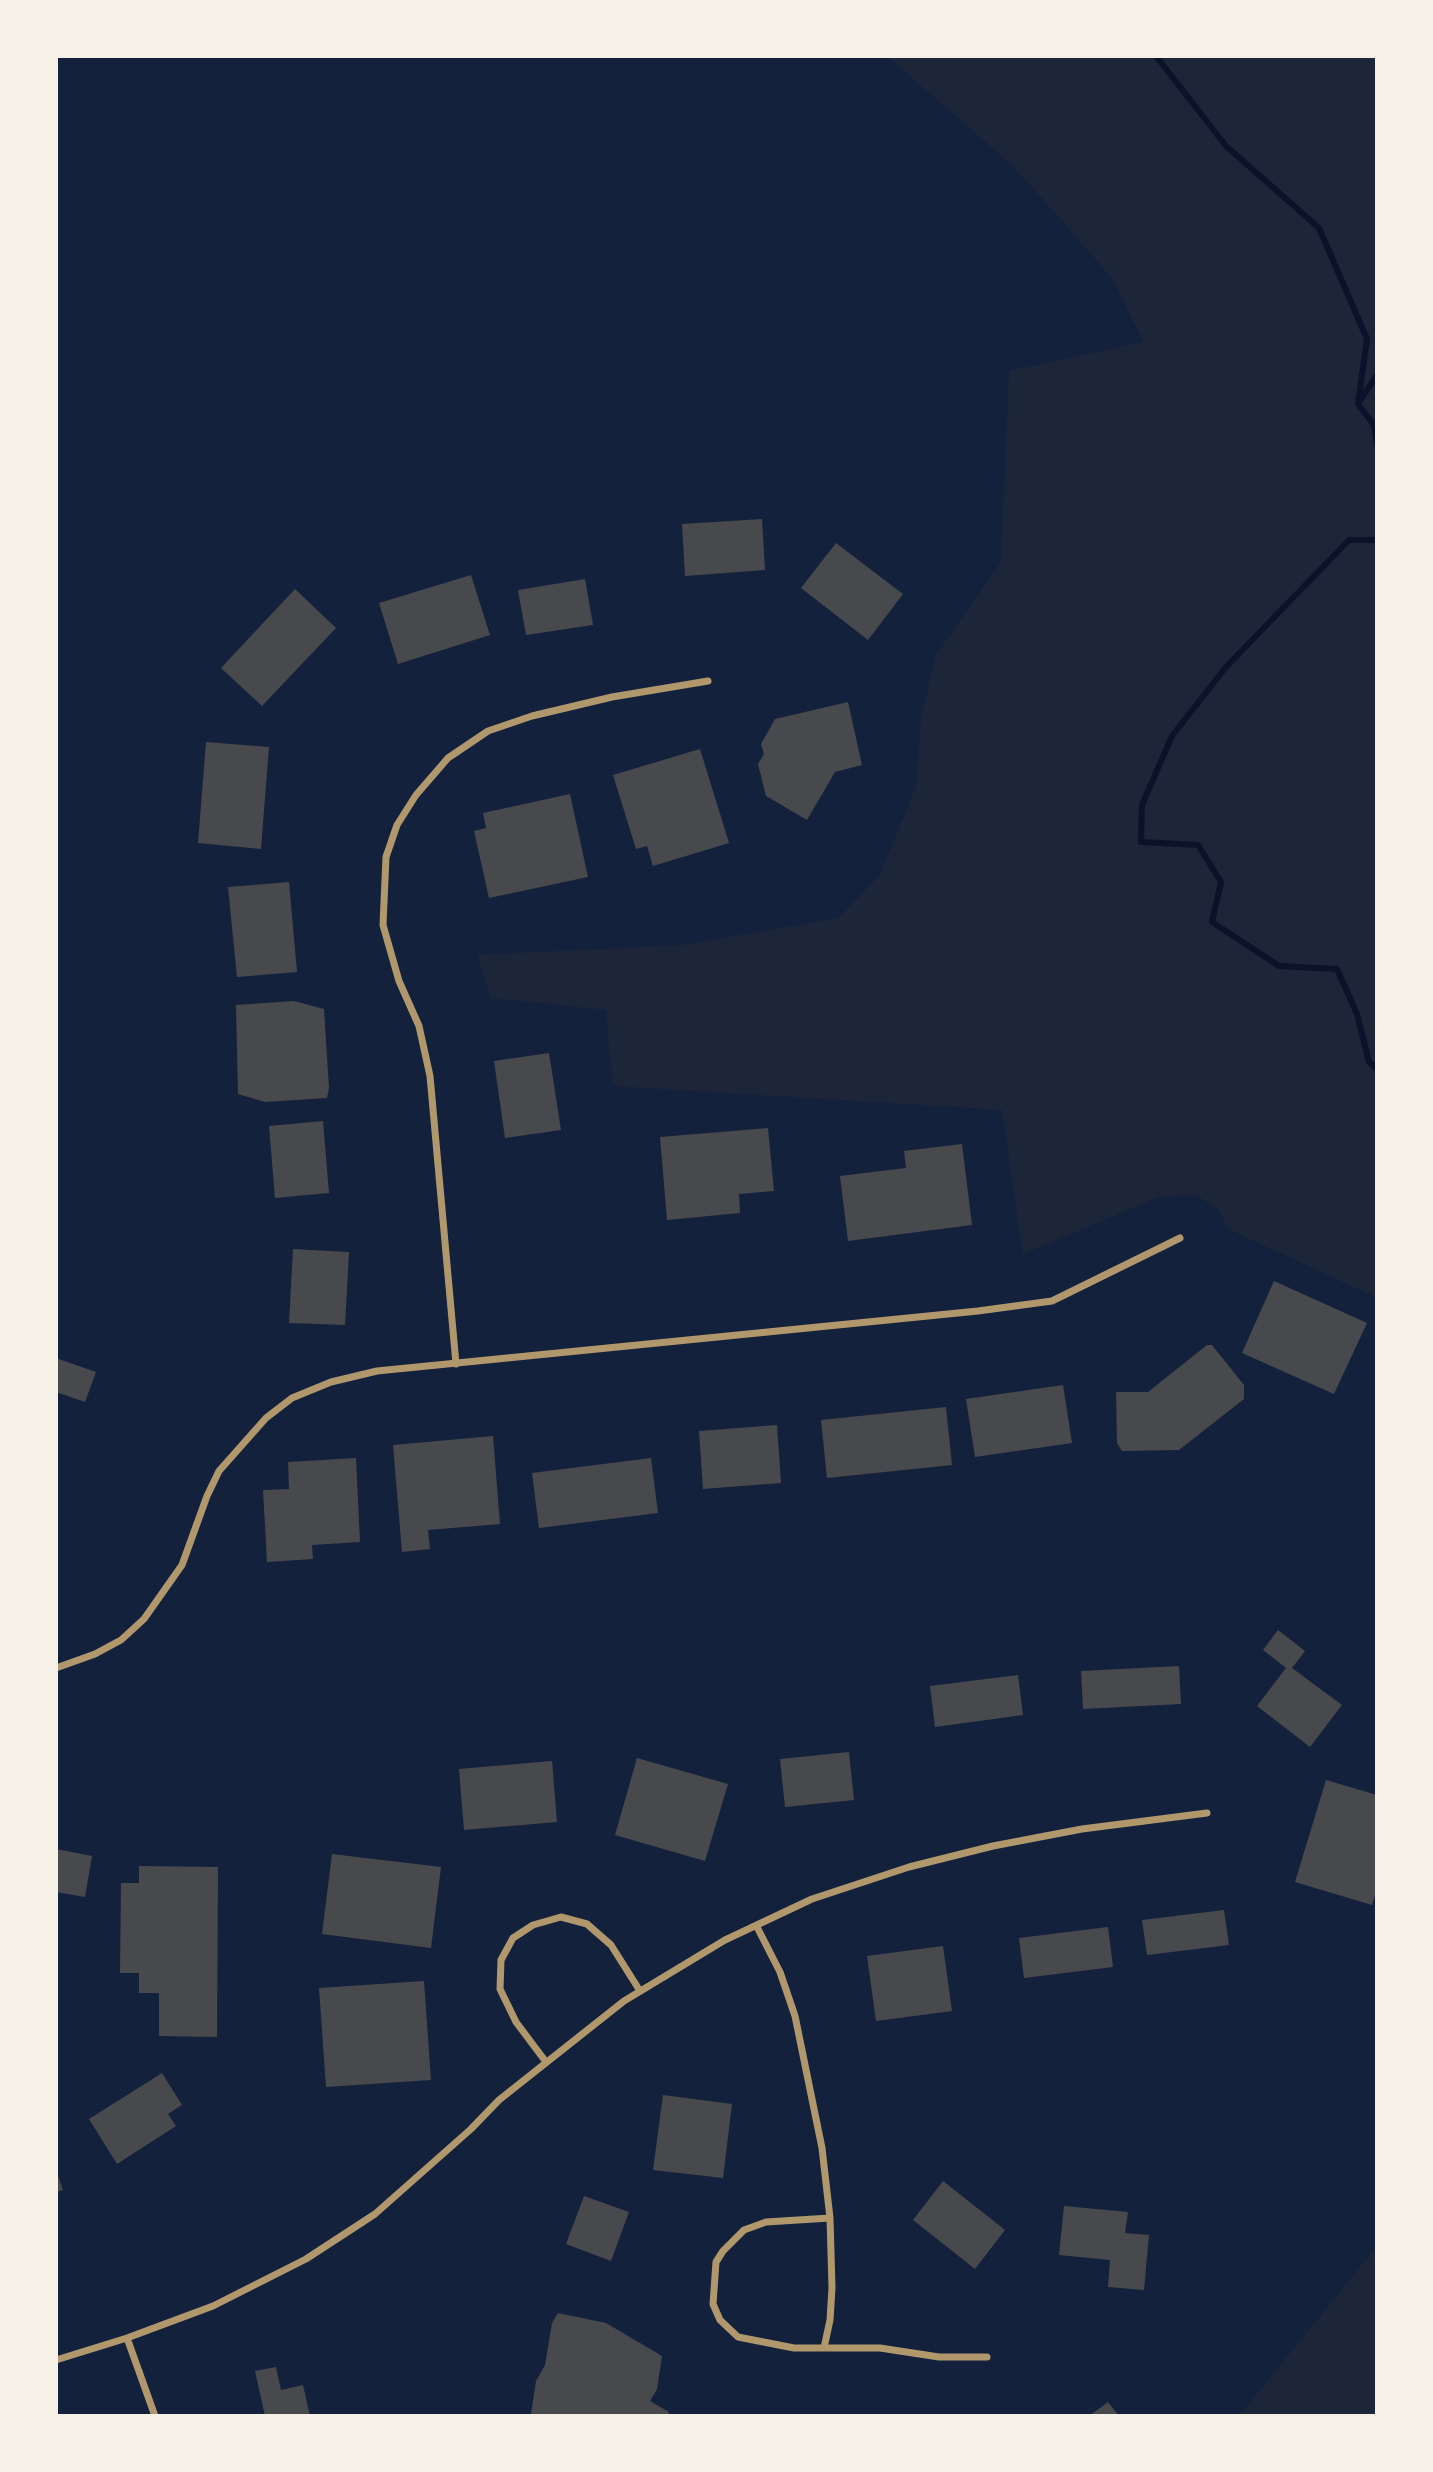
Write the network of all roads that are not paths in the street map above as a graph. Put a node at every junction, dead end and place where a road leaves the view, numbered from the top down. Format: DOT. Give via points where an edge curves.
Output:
graph roads {
  1 [pos="708,681"];
  2 [pos="1180,1238"];
  3 [pos="456,1364"];
  4 [pos="56,1668"];
  5 [pos="1207,1814"];
  6 [pos="757,1927"];
  7 [pos="640,1991"];
  8 [pos="546,2062"];
  9 [pos="830,2218"];
  10 [pos="127,2339"];
  11 [pos="824,2348"];
  12 [pos="987,2357"];
  13 [pos="56,2360"];
  14 [pos="155,2416"];
  1 -- 3 [label="street" via="612,697 488,730 448,758 397,825 386,857 383,925 399,981 419,1026 430,1076"];
  2 -- 3 [label="street" via="1052,1301"];
  3 -- 4 [label="street" via="377,1370 292,1398 266,1418 219,1471 182,1565 145,1619 112,1645"];
  5 -- 6 [label="street" via="1082,1829 909,1867 812,1899"];
  6 -- 7 [label="street" via="725,1940"];
  6 -- 9 [label="street" via="795,2016 814,2100"];
  7 -- 8 [label="street"];
  7 -- 8 [label="street" via="611,1945 587,1924 561,1917 533,1925 513,1938 501,1960 500,1989 516,2022"];
  8 -- 10 [label="street" via="375,2214 306,2259 213,2305"];
  9 -- 11 [label="street" via="832,2288"];
  9 -- 11 [label="street" via="766,2221 744,2230 716,2262 712,2292 720,2320 738,2337 794,2348"];
  10 -- 13 [label="street"];
  10 -- 14 [label="street"];
  11 -- 12 [label="street"];
}
